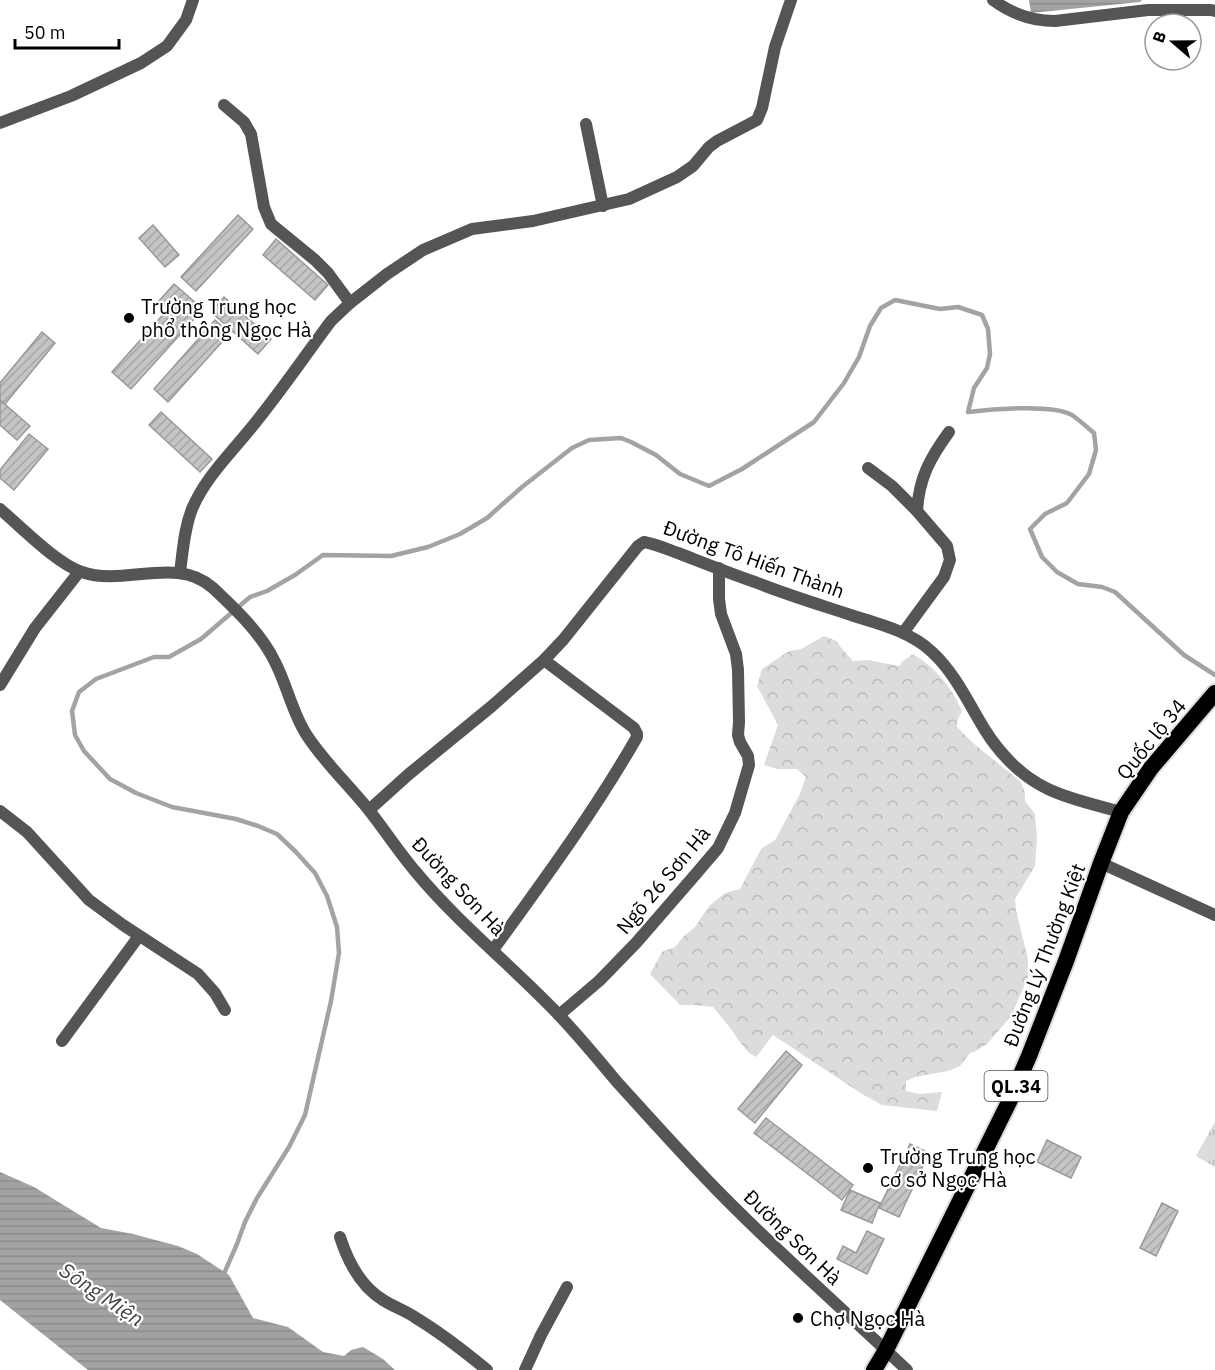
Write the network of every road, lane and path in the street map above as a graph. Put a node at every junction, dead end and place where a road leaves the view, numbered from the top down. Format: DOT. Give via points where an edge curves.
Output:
graph roads {
  1 [pos="192,0"];
  2 [pos="791,0"];
  3 [pos="993,0"];
  4 [pos="1215,11"];
  5 [pos="224,105"];
  6 [pos="0,123"];
  7 [pos="586,124"];
  8 [pos="603,206"];
  9 [pos="350,303"];
  10 [pos="948,432"];
  11 [pos="868,468"];
  12 [pos="0,509"];
  13 [pos="917,511"];
  14 [pos="719,568"];
  15 [pos="79,572"];
  16 [pos="180,572"];
  17 [pos="903,633"];
  18 [pos="544,660"];
  19 [pos="0,685"];
  20 [pos="1215,693"];
  21 [pos="369,810"];
  22 [pos="0,811"];
  23 [pos="1121,812"];
  24 [pos="1101,863"];
  25 [pos="1215,915"];
  26 [pos="139,936"];
  27 [pos="493,950"];
  28 [pos="225,1010"];
  29 [pos="559,1015"];
  30 [pos="62,1041"];
  31 [pos="340,1237"];
  32 [pos="567,1287"];
  33 [pos="886,1350"];
  34 [pos="487,1370"];
  35 [pos="525,1370"];
  36 [pos="874,1370"];
  37 [pos="908,1370"];
  1 -- 6 [label="street" via="186,20 167,46 141,63"];
  2 -- 8 [label="street" via="757,120 717,141 677,177"];
  3 -- 4 [label="street" via="1009,11 1041,21 1148,10"];
  5 -- 9 [label="street" via="244,122 251,134 264,207 271,224 328,273"];
  7 -- 8 [label="street"];
  8 -- 9 [label="street" via="466,232 423,250"];
  9 -- 16 [label="street" via="331,321 200,492 187,528"];
  10 -- 13 [label="street" via="920,486"];
  11 -- 13 [label="street"];
  12 -- 15 [label="street, Đường Sơn Hà"];
  13 -- 17 [label="street" via="947,546 950,560 944,577"];
  14 -- 17 [label="street, Đường Tô Hiến Thành"];
  14 -- 18 [label="street, Đường Tô Hiến Thành" via="644,542"];
  14 -- 29 [label="street, Ngõ 26 Sơn Hà" via="721,614 738,670 738,735 749,765 735,813 718,848 636,943"];
  15 -- 16 [label="street, Đường Sơn Hà" via="110,577"];
  15 -- 19 [label="street" via="35,628"];
  16 -- 21 [label="street, Đường Sơn Hà" via="210,585 251,626 276,663 305,733"];
  17 -- 23 [label="street, Đường Tô Hiến Thành" via="940,660 996,746 1032,780 1048,789"];
  18 -- 21 [label="street, Đường Tô Hiến Thành"];
  18 -- 27 [label="street" via="634,728 637,737 614,778"];
  20 -- 23 [label="highway, Quốc lộ 34 / QL.34"];
  21 -- 27 [label="street, Đường Sơn Hà" via="439,898"];
  22 -- 26 [label="street" via="27,832 89,900"];
  23 -- 24 [label="highway, Đường Lý Thường Kiệt / QL.34"];
  24 -- 25 [label="street"];
  24 -- 33 [label="highway, Đường Lý Thường Kiệt / QL.34" via="1017,1084"];
  26 -- 28 [label="street" via="198,974"];
  26 -- 30 [label="street"];
  27 -- 29 [label="street, Đường Sơn Hà"];
  29 -- 33 [label="street, Đường Sơn Hà" via="711,1184"];
  31 -- 34 [label="street" via="350,1266 370,1290"];
  32 -- 35 [label="street"];
  33 -- 36 [label="highway, Đường Lý Thường Kiệt / QL.34"];
  33 -- 37 [label="street, Đường Sơn Hà"];
}
